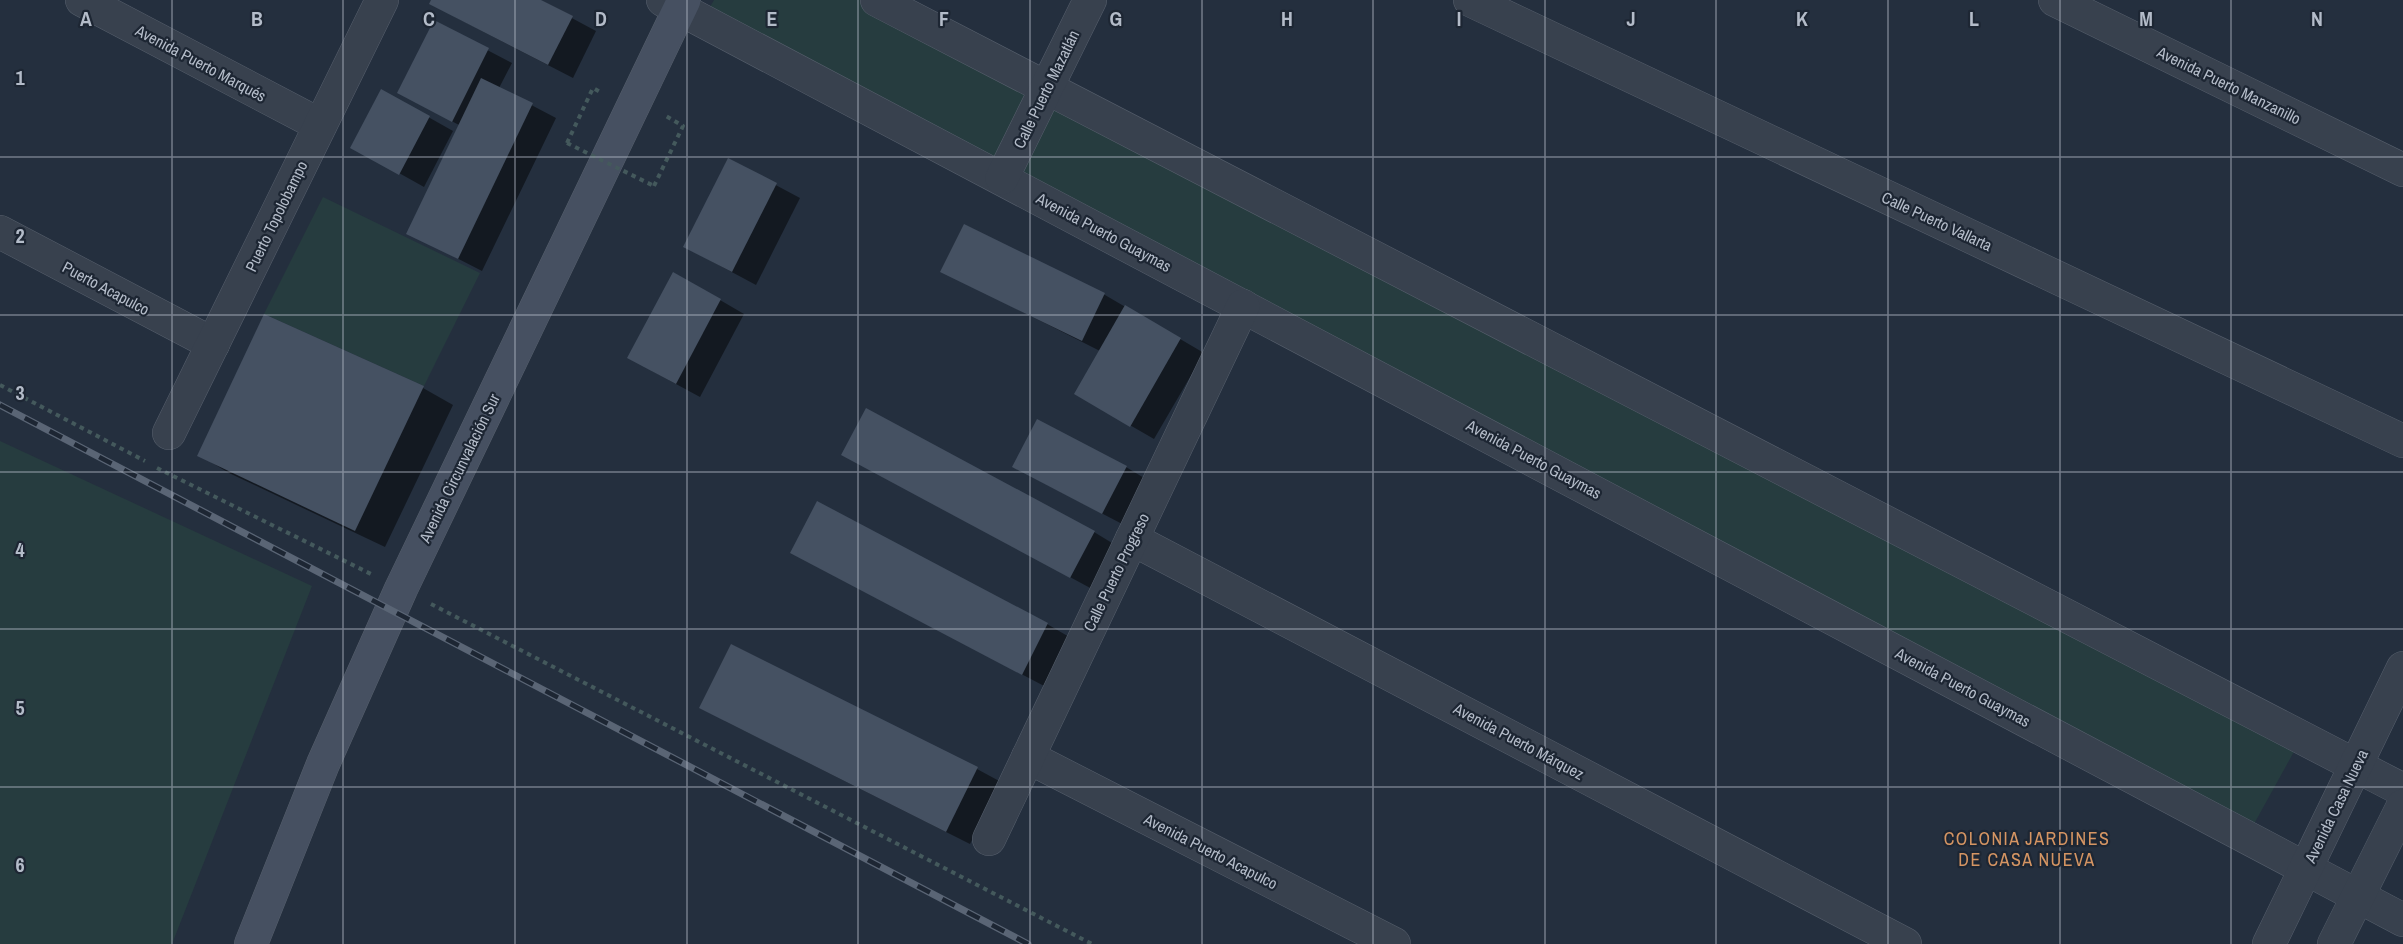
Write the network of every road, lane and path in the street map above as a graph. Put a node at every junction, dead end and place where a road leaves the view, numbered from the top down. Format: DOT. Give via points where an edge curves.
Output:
graph roads {
  1 [pos="82,0"];
  2 [pos="382,0"];
  3 [pos="877,0"];
  4 [pos="1090,0"];
  5 [pos="1470,0"];
  6 [pos="2055,0"];
  7 [pos="676,3"];
  8 [pos="593,88"];
  9 [pos="1046,89"];
  10 [pos="320,125"];
  11 [pos="683,126"];
  12 [pos="2403,170"];
  13 [pos="1002,178"];
  14 [pos="0,232"];
  15 [pos="1243,306"];
  16 [pos="213,344"];
  17 [pos="0,385"];
  18 [pos="169,433"];
  19 [pos="2403,441"];
  20 [pos="1132,539"];
  21 [pos="400,589"];
  22 [pos="2403,668"];
  23 [pos="1028,757"];
  24 [pos="2355,766"];
  25 [pos="2403,790"];
  26 [pos="2403,806"];
  27 [pos="989,839"];
  28 [pos="2306,868"];
  29 [pos="2358,897"];
  30 [pos="2403,920"];
  31 [pos="251,944"];
  32 [pos="1092,944"];
  33 [pos="1394,944"];
  34 [pos="1905,944"];
  35 [pos="2269,944"];
  36 [pos="2334,944"];
  1 -- 10 [label="street, Avenida Puerto Marqués"];
  2 -- 10 [label="street, Puerto Topolobampo"];
  3 -- 9 [label="street"];
  4 -- 9 [label="street, Calle Puerto Mazatlán"];
  5 -- 19 [label="street, Calle Puerto Vallarta"];
  6 -- 12 [label="street, Avenida Puerto Manzanillo"];
  7 -- 13 [label="street, Avenida Puerto Guaymas"];
  7 -- 21 [label="street, Avenida Circunvalación Sur"];
  8 -- 11 [label="path, bridge" via="567,143 654,186"];
  9 -- 13 [label="street, Calle Puerto Mazatlán"];
  9 -- 24 [label="street"];
  10 -- 16 [label="street, Puerto Topolobampo"];
  13 -- 15 [label="street, Avenida Puerto Guaymas"];
  14 -- 16 [label="street, Puerto Acapulco"];
  15 -- 20 [label="street, Calle Puerto Progreso"];
  15 -- 28 [label="street, Avenida Puerto Guaymas"];
  16 -- 18 [label="street, Puerto Topolobampo"];
  17 -- 21 [label="path"];
  20 -- 23 [label="street, Calle Puerto Progreso"];
  20 -- 34 [label="street, Avenida Puerto Márquez"];
  21 -- 31 [label="street, Avenida Circunvalación Sur" via="323,764"];
  21 -- 32 [label="path"];
  22 -- 24 [label="street, Avenida Casa Nueva"];
  23 -- 27 [label="street, Calle Puerto Progreso"];
  23 -- 33 [label="street, Avenida Puerto Acapulco"];
  24 -- 25 [label="street"];
  24 -- 28 [label="street, Avenida Casa Nueva"];
  26 -- 29 [label="street"];
  28 -- 29 [label="street, Avenida Puerto Guaymas"];
  28 -- 35 [label="street, Avenida Casa Nueva"];
  29 -- 30 [label="street, Avenida Puerto Guaymas"];
  29 -- 36 [label="street"];
}
